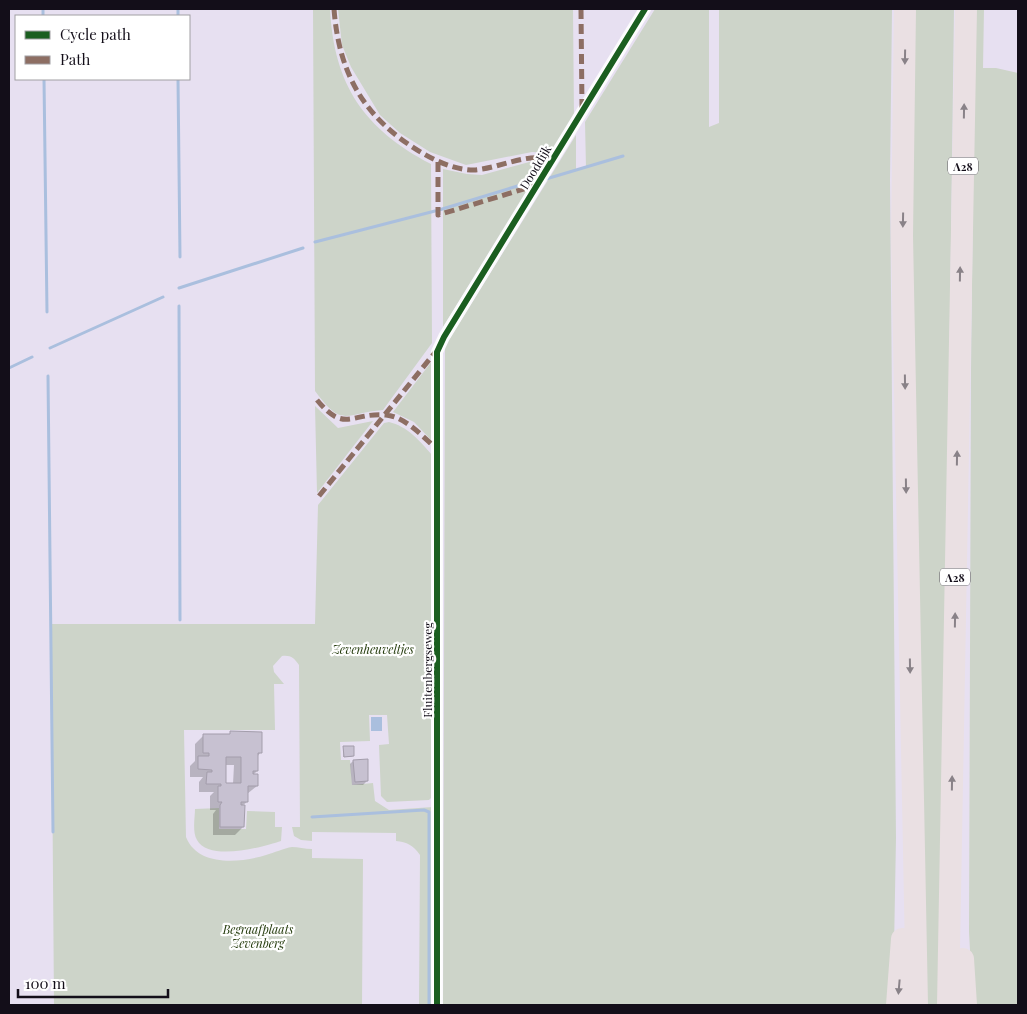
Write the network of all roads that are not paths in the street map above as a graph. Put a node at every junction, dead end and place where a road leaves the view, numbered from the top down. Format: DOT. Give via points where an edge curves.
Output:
graph roads {
  1 [pos="645,9"];
  2 [pos="905,9"];
  3 [pos="966,9"];
  4 [pos="444,337"];
  5 [pos="912,781"];
  6 [pos="952,832"];
  7 [pos="437,1005"];
  8 [pos="897,1005"];
  9 [pos="917,1005"];
  10 [pos="948,1005"];
  11 [pos="966,1005"];
  1 -- 4 [label="street, Dooddijk"];
  2 -- 5 [label="highway, one-way" via="902,236"];
  6 -- 3 [label="highway, A28, one-way"];
  4 -- 7 [label="street, Fluitenbergseweg" via="437,356"];
  5 -- 8 [label="highway, one-way" via="904,833 902,956"];
  5 -- 9 [label="highway"];
  6 -- 10 [label="highway, A28"];
  6 -- 11 [label="highway, A28" via="961,880"];
}
